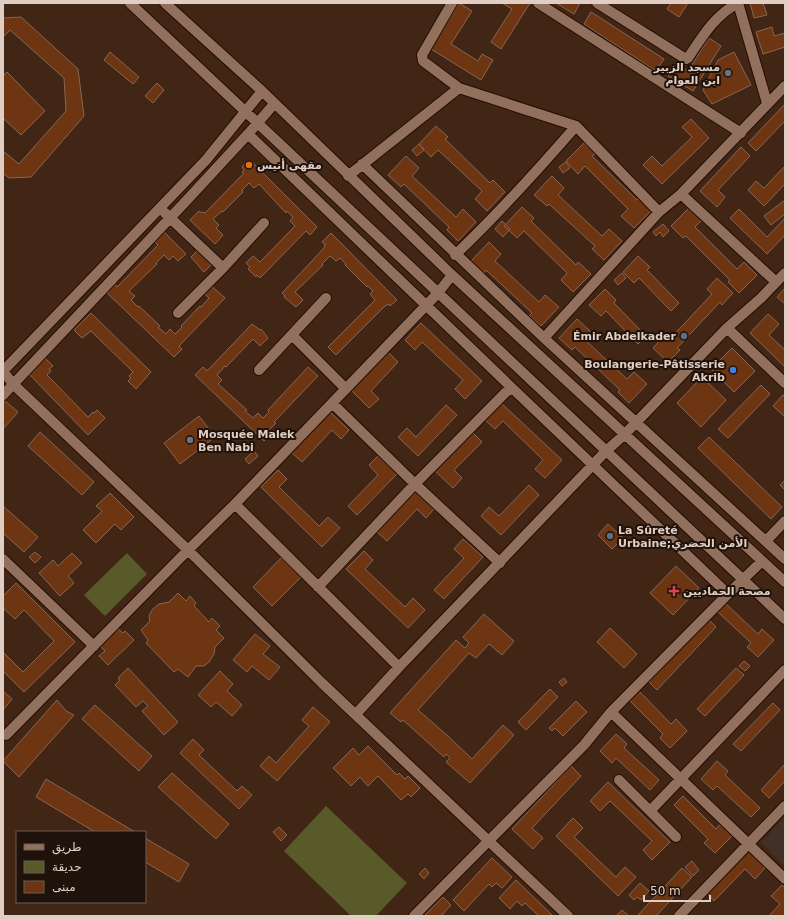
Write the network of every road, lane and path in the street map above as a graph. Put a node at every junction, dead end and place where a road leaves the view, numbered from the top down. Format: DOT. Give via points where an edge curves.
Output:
graph roads {
  1 [pos="130,3"];
  2 [pos="165,3"];
  3 [pos="452,3"];
  4 [pos="539,3"];
  5 [pos="596,3"];
  6 [pos="738,3"];
  7 [pos="723,6"];
  8 [pos="785,86"];
  9 [pos="459,88"];
  10 [pos="262,91"];
  11 [pos="767,103"];
  12 [pos="274,104"];
  13 [pos="246,112"];
  14 [pos="258,124"];
  15 [pos="576,126"];
  16 [pos="741,133"];
  17 [pos="248,134"];
  18 [pos="362,164"];
  19 [pos="348,176"];
  20 [pos="681,194"];
  21 [pos="160,209"];
  22 [pos="660,212"];
  23 [pos="169,218"];
  24 [pos="264,223"];
  25 [pos="455,255"];
  26 [pos="223,268"];
  27 [pos="785,274"];
  28 [pos="452,276"];
  29 [pos="776,282"];
  30 [pos="438,293"];
  31 [pos="326,298"];
  32 [pos="425,305"];
  33 [pos="178,313"];
  34 [pos="46,326"];
  35 [pos="728,328"];
  36 [pos="292,335"];
  37 [pos="57,336"];
  38 [pos="544,338"];
  39 [pos="259,370"];
  40 [pos="3,371"];
  41 [pos="785,383"];
  42 [pos="13,384"];
  43 [pos="510,387"];
  44 [pos="346,389"];
  45 [pos="3,395"];
  46 [pos="332,403"];
  47 [pos="636,422"];
  48 [pos="625,434"];
  49 [pos="606,451"];
  50 [pos="593,465"];
  51 [pos="414,484"];
  52 [pos="235,504"];
  53 [pos="785,521"];
  54 [pos="766,541"];
  55 [pos="188,550"];
  56 [pos="3,559"];
  57 [pos="785,559"];
  58 [pos="762,561"];
  59 [pos="500,563"];
  60 [pos="743,580"];
  61 [pos="785,582"];
  62 [pos="318,587"];
  63 [pos="728,594"];
  64 [pos="785,620"];
  65 [pos="94,646"];
  66 [pos="399,667"];
  67 [pos="785,670"];
  68 [pos="611,712"];
  69 [pos="356,714"];
  70 [pos="6,735"];
  71 [pos="681,778"];
  72 [pos="619,780"];
  73 [pos="785,806"];
  74 [pos="650,811"];
  75 [pos="676,837"];
  76 [pos="489,841"];
  77 [pos="749,843"];
  78 [pos="785,879"];
  79 [pos="414,916"];
  80 [pos="568,916"];
  81 [pos="679,916"];
  1 -- 13 [label="street"];
  2 -- 10 [label="street"];
  3 -- 9 [label="street" via="422,58"];
  4 -- 16 [label="street"];
  5 -- 7 [label="street" via="686,59"];
  6 -- 7 [label="street"];
  6 -- 11 [label="street"];
  8 -- 11 [label="street"];
  9 -- 15 [label="street"];
  9 -- 18 [label="street"];
  10 -- 12 [label="street"];
  10 -- 13 [label="street"];
  11 -- 16 [label="street"];
  12 -- 14 [label="street"];
  12 -- 19 [label="street"];
  13 -- 14 [label="street"];
  13 -- 21 [label="street"];
  14 -- 17 [label="street"];
  14 -- 30 [label="street"];
  15 -- 22 [label="street"];
  15 -- 25 [label="street" via="520,190"];
  16 -- 20 [label="street"];
  17 -- 23 [label="street"];
  17 -- 32 [label="street"];
  18 -- 19 [label="street"];
  18 -- 25 [label="street"];
  19 -- 28 [label="street"];
  20 -- 22 [label="street"];
  20 -- 29 [label="street"];
  21 -- 23 [label="street"];
  21 -- 34 [label="street"];
  22 -- 38 [label="street"];
  23 -- 26 [label="street"];
  23 -- 37 [label="street"];
  24 -- 26 [label="street"];
  25 -- 38 [label="street"];
  26 -- 33 [label="street"];
  27 -- 29 [label="street"];
  28 -- 30 [label="street"];
  28 -- 48 [label="street"];
  29 -- 35 [label="street"];
  30 -- 32 [label="street"];
  30 -- 49 [label="street"];
  31 -- 36 [label="street"];
  32 -- 43 [label="street"];
  32 -- 44 [label="street"];
  34 -- 37 [label="street"];
  34 -- 40 [label="street"];
  35 -- 41 [label="street"];
  35 -- 47 [label="street"];
  36 -- 39 [label="street"];
  36 -- 44 [label="street"];
  37 -- 42 [label="street"];
  38 -- 47 [label="street"];
  40 -- 42 [label="street"];
  42 -- 45 [label="street"];
  42 -- 55 [label="street"];
  43 -- 50 [label="street"];
  43 -- 51 [label="street"];
  44 -- 46 [label="street"];
  46 -- 51 [label="street"];
  46 -- 52 [label="street"];
  47 -- 48 [label="street"];
  47 -- 54 [label="street"];
  48 -- 49 [label="street"];
  48 -- 58 [label="street"];
  49 -- 50 [label="street"];
  49 -- 60 [label="street"];
  50 -- 59 [label="street"];
  50 -- 63 [label="street"];
  51 -- 59 [label="street"];
  51 -- 62 [label="street"];
  52 -- 55 [label="street"];
  52 -- 62 [label="street"];
  53 -- 54 [label="street"];
  54 -- 57 [label="street"];
  55 -- 65 [label="street"];
  55 -- 69 [label="street"];
  56 -- 65 [label="street"];
  58 -- 60 [label="street"];
  58 -- 61 [label="street"];
  59 -- 66 [label="street"];
  60 -- 63 [label="street"];
  60 -- 64 [label="street"];
  62 -- 66 [label="street"];
  63 -- 68 [label="street"];
  65 -- 70 [label="street"];
  66 -- 69 [label="street"];
  67 -- 71 [label="street"];
  68 -- 71 [label="street"];
  68 -- 76 [label="street" via="584,745"];
  69 -- 76 [label="street"];
  71 -- 74 [label="street"];
  71 -- 77 [label="street"];
  72 -- 74 [label="street"];
  73 -- 77 [label="street"];
  74 -- 75 [label="street"];
  76 -- 79 [label="street"];
  76 -- 80 [label="street"];
  77 -- 78 [label="street"];
  77 -- 81 [label="street"];
}
